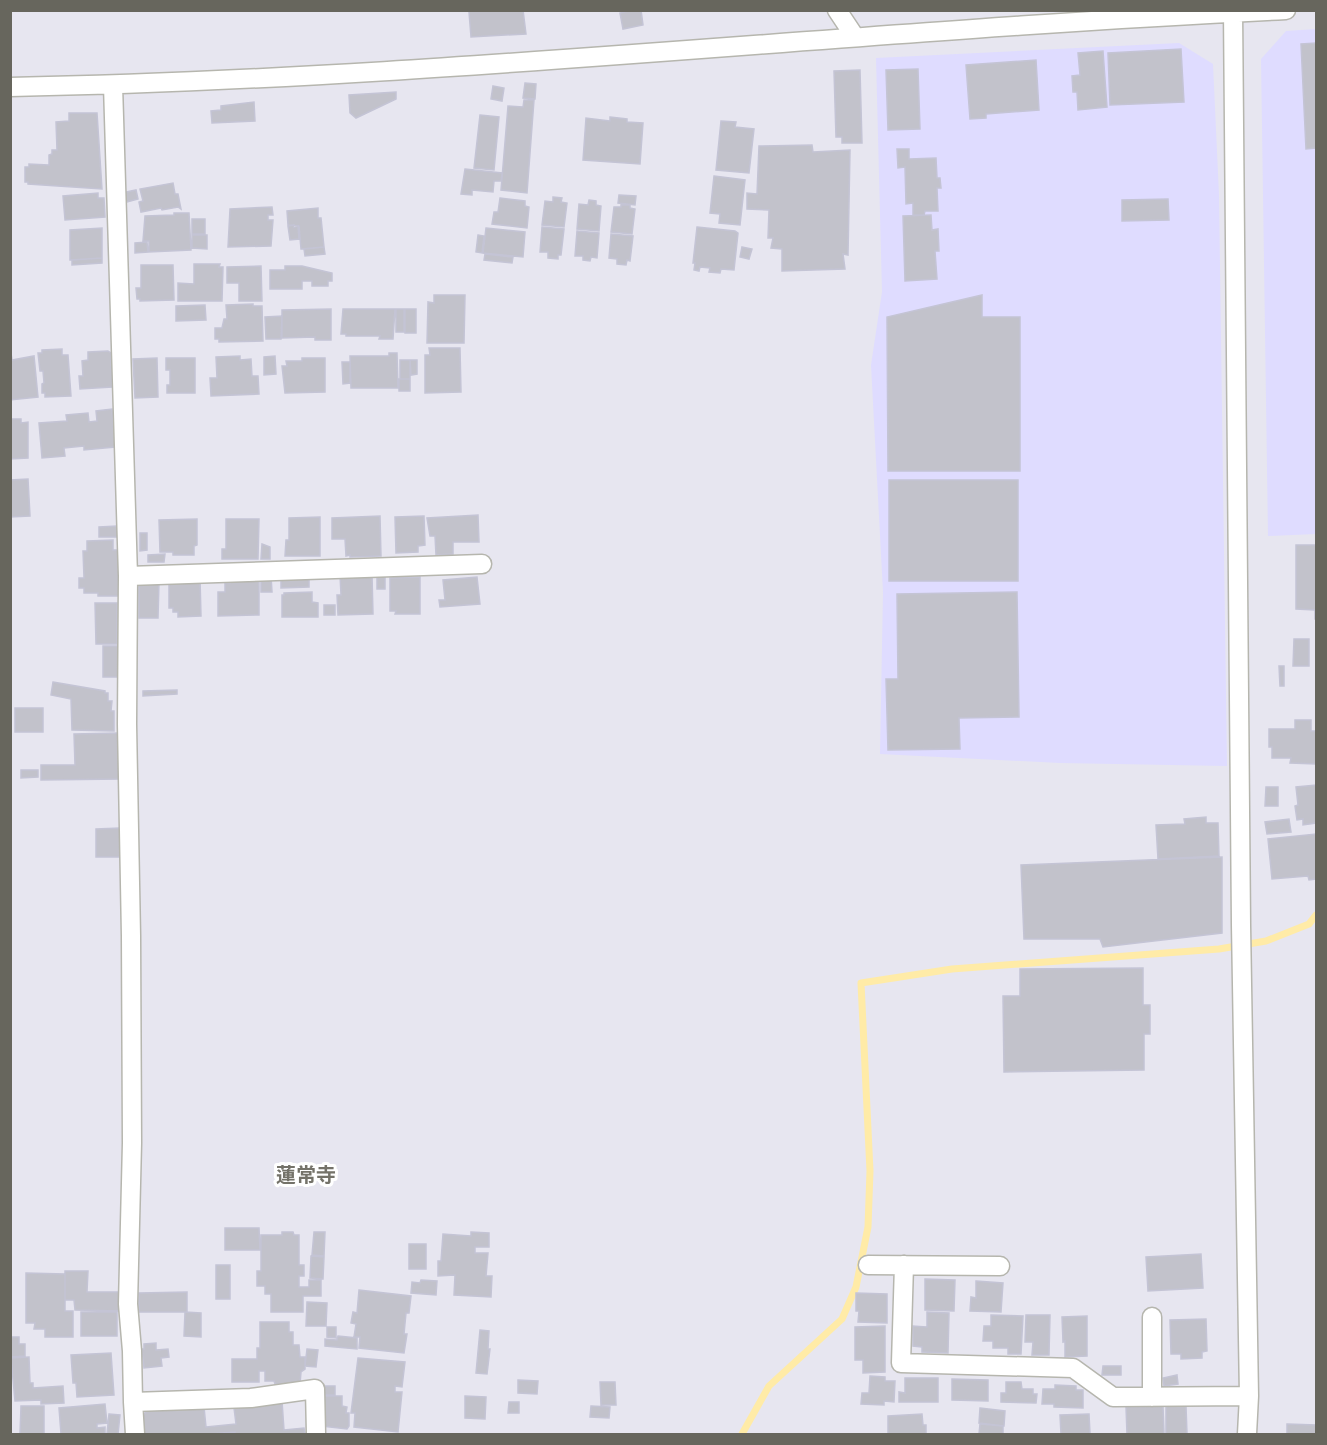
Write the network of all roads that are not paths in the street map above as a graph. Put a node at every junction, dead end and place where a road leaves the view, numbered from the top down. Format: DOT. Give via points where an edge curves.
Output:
graph roads {
  1 [pos="837,10"];
  2 [pos="1286,10"];
  3 [pos="1233,12"];
  4 [pos="855,36"];
  5 [pos="113,85"];
  6 [pos="10,87"];
  7 [pos="482,564"];
  8 [pos="128,576"];
  9 [pos="868,1265"];
  10 [pos="904,1265"];
  11 [pos="1000,1266"];
  12 [pos="1152,1317"];
  13 [pos="1249,1396"];
  14 [pos="1152,1397"];
  15 [pos="132,1402"];
  16 [pos="135,1434"];
  17 [pos="316,1434"];
  18 [pos="1247,1434"];
  1 -- 4 [label="street"];
  2 -- 3 [label="street"];
  3 -- 4 [label="street"];
  3 -- 13 [label="street"];
  4 -- 5 [label="street" via="525,63"];
  5 -- 6 [label="street"];
  5 -- 8 [label="street"];
  7 -- 8 [label="street"];
  8 -- 15 [label="street" via="126,724 132,1143 128,1304"];
  9 -- 10 [label="street"];
  10 -- 11 [label="street"];
  10 -- 14 [label="street" via="901,1363 1072,1368 1113,1397"];
  12 -- 14 [label="street"];
  13 -- 14 [label="street"];
  13 -- 18 [label="street"];
  15 -- 16 [label="street"];
  15 -- 17 [label="street" via="250,1398 315,1389"];
}
